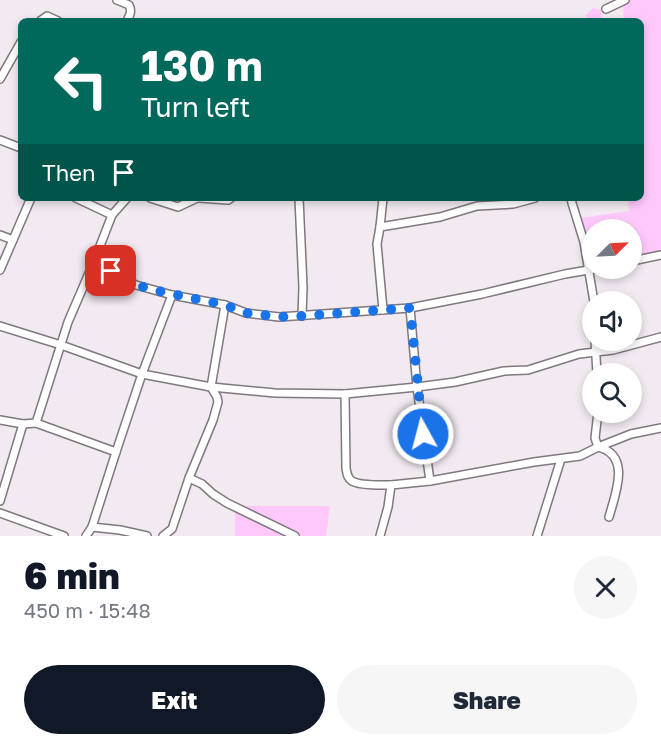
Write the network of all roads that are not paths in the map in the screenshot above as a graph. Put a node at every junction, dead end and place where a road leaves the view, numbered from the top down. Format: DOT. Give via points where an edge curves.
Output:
graph roads {
  1 [pos="117,0"];
  2 [pos="625,0"];
  3 [pos="606,9"];
  4 [pos="128,18"];
  5 [pos="18,47"];
  6 [pos="0,79"];
  7 [pos="0,140"];
  8 [pos="18,147"];
  9 [pos="30,201"];
  10 [pos="82,201"];
  11 [pos="124,201"];
  12 [pos="159,201"];
  13 [pos="191,201"];
  14 [pos="299,201"];
  15 [pos="382,201"];
  16 [pos="524,201"];
  17 [pos="572,201"];
  18 [pos="112,215"];
  19 [pos="380,226"];
  20 [pos="0,235"];
  21 [pos="582,236"];
  22 [pos="13,240"];
  23 [pos="661,255"];
  24 [pos="642,259"];
  25 [pos="93,264"];
  26 [pos="0,270"];
  27 [pos="582,272"];
  28 [pos="172,295"];
  29 [pos="225,305"];
  30 [pos="410,308"];
  31 [pos="383,310"];
  32 [pos="302,316"];
  33 [pos="0,326"];
  34 [pos="661,337"];
  35 [pos="61,345"];
  36 [pos="595,354"];
  37 [pos="596,363"];
  38 [pos="142,374"];
  39 [pos="211,387"];
  40 [pos="417,387"];
  41 [pos="345,394"];
  42 [pos="0,420"];
  43 [pos="36,423"];
  44 [pos="597,423"];
  45 [pos="23,424"];
  46 [pos="661,428"];
  47 [pos="598,447"];
  48 [pos="117,452"];
  49 [pos="561,459"];
  50 [pos="189,478"];
  51 [pos="429,481"];
  52 [pos="391,485"];
  53 [pos="0,501"];
  54 [pos="0,513"];
  55 [pos="609,517"];
  56 [pos="92,527"];
  57 [pos="173,532"];
  58 [pos="64,536"];
  59 [pos="86,536"];
  60 [pos="147,536"];
  61 [pos="163,536"];
  62 [pos="295,536"];
  63 [pos="380,536"];
  64 [pos="537,536"];
  1 -- 4 [label="street" via="129,5"];
  2 -- 3 [label="street"];
  5 -- 6 [label="street"];
  7 -- 8 [label="street"];
  9 -- 22 [label="street"];
  10 -- 18 [label="street"];
  11 -- 18 [label="street"];
  12 -- 13 [label="street" via="178,207"];
  14 -- 32 [label="street"];
  15 -- 19 [label="street"];
  16 -- 19 [label="street" via="477,206 440,217"];
  17 -- 21 [label="street"];
  18 -- 25 [label="street"];
  19 -- 31 [label="street" via="377,244"];
  20 -- 22 [label="street"];
  22 -- 26 [label="street"];
  23 -- 24 [label="street"];
  25 -- 28 [label="street" via="136,285"];
  25 -- 35 [label="street"];
  27 -- 30 [label="street"];
  28 -- 29 [label="street"];
  28 -- 38 [label="street"];
  29 -- 32 [label="street" via="246,313"];
  29 -- 39 [label="street"];
  30 -- 31 [label="street"];
  30 -- 40 [label="street"];
  31 -- 32 [label="street"];
  33 -- 35 [label="street"];
  34 -- 36 [label="street"];
  35 -- 38 [label="street"];
  35 -- 43 [label="street"];
  36 -- 37 [label="street"];
  36 -- 40 [label="street"];
  38 -- 39 [label="street"];
  38 -- 48 [label="street"];
  39 -- 41 [label="street"];
  39 -- 50 [label="street" via="218,402"];
  40 -- 41 [label="street"];
  40 -- 51 [label="street"];
  41 -- 52 [label="street" via="347,476 352,482"];
  42 -- 45 [label="street"];
  43 -- 45 [label="street"];
  43 -- 48 [label="street"];
  44 -- 47 [label="street"];
  45 -- 53 [label="street"];
  46 -- 47 [label="street"];
  47 -- 49 [label="street" via="580,456"];
  47 -- 55 [label="street" via="611,452 620,473"];
  48 -- 56 [label="street"];
  49 -- 51 [label="street"];
  49 -- 64 [label="street"];
  50 -- 57 [label="street"];
  50 -- 62 [label="street"];
  51 -- 52 [label="street"];
  52 -- 63 [label="street"];
  54 -- 58 [label="street"];
  56 -- 59 [label="street"];
  56 -- 60 [label="street"];
  57 -- 61 [label="street"];
}
